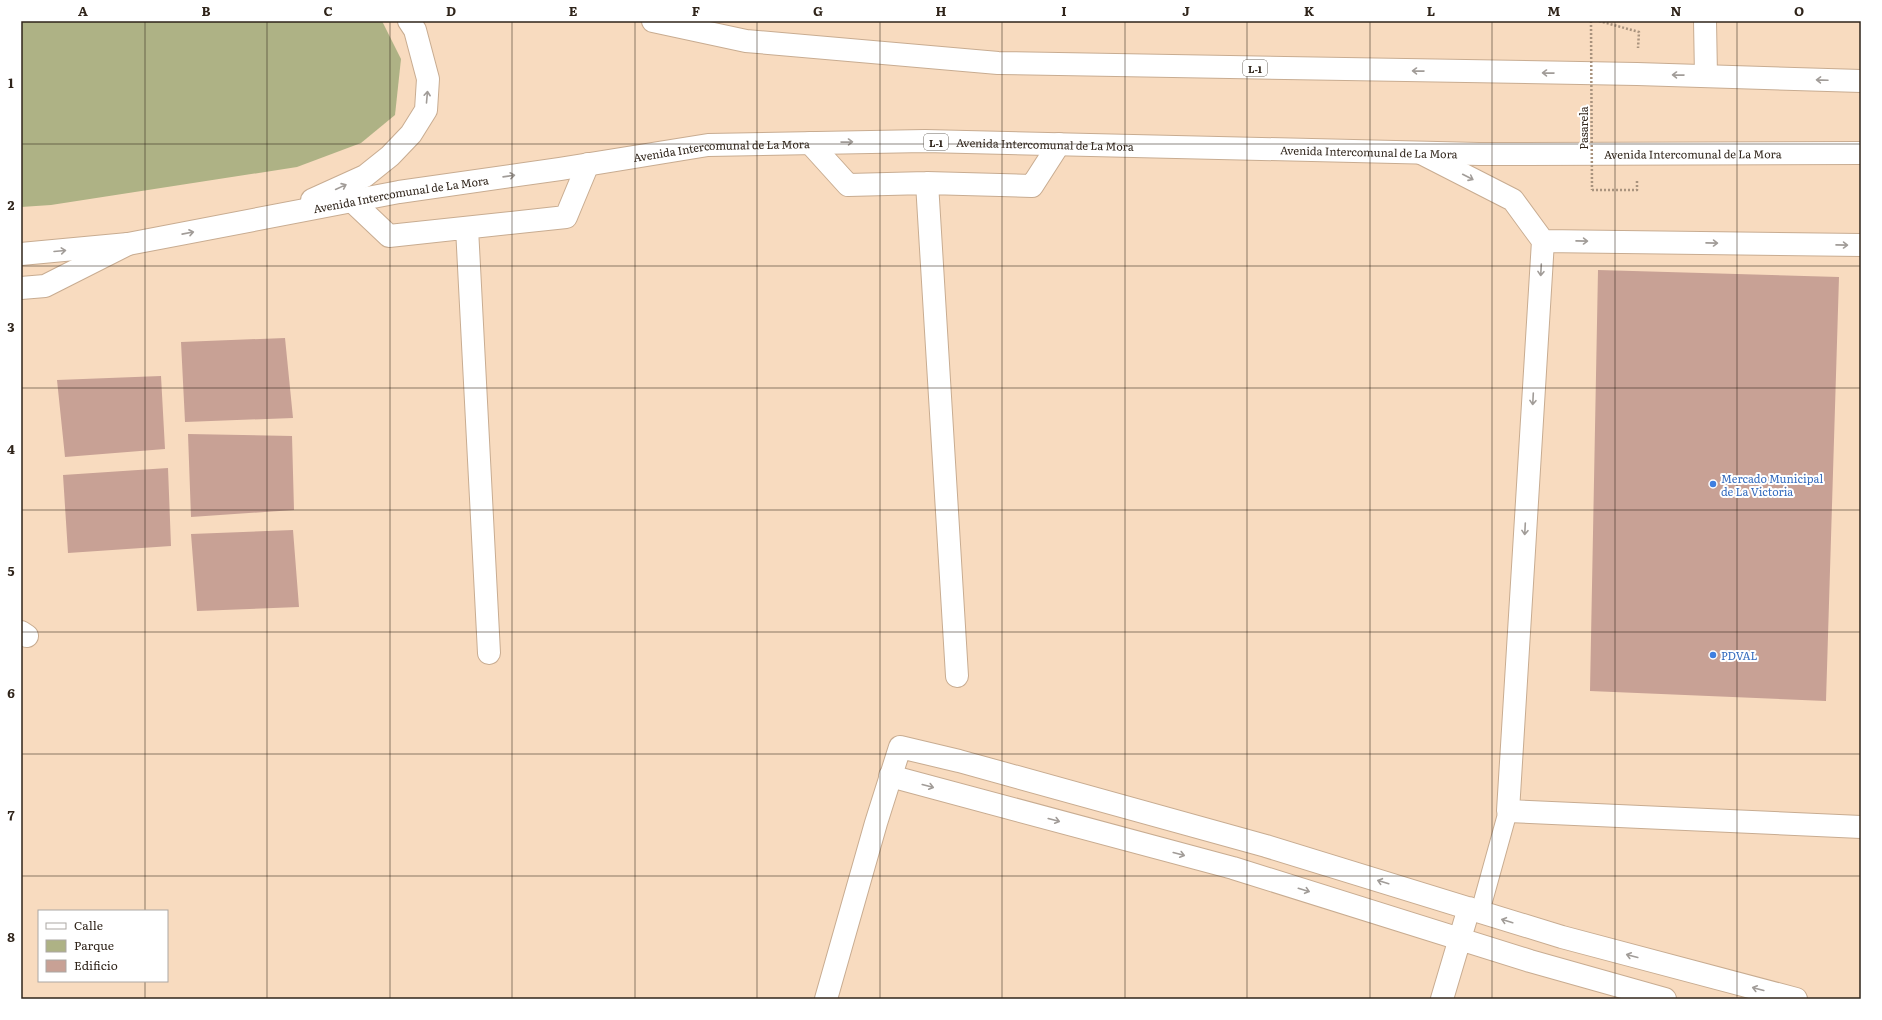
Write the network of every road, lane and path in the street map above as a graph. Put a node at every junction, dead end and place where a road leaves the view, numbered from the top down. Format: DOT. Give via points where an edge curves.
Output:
graph roads {
  1 [pos="409,21"];
  2 [pos="653,21"];
  3 [pos="1591,21"];
  4 [pos="1599,21"];
  5 [pos="1705,21"];
  6 [pos="1639,32"];
  7 [pos="1706,76"];
  8 [pos="1861,81"];
  9 [pos="810,143"];
  10 [pos="1059,144"];
  11 [pos="1421,153"];
  12 [pos="1861,153"];
  13 [pos="588,164"];
  14 [pos="927,183"];
  15 [pos="1637,190"];
  16 [pos="352,201"];
  17 [pos="280,214"];
  18 [pos="467,228"];
  19 [pos="1543,241"];
  20 [pos="128,244"];
  21 [pos="1861,245"];
  22 [pos="21,254"];
  23 [pos="21,288"];
  24 [pos="489,653"];
  25 [pos="957,676"];
  26 [pos="890,776"];
  27 [pos="1508,811"];
  28 [pos="1861,827"];
  29 [pos="1475,910"];
  30 [pos="1460,940"];
  31 [pos="826,999"];
  32 [pos="1442,999"];
  33 [pos="1665,999"];
  34 [pos="1796,999"];
  17 -- 1 [label="street, one-way" via="365,176 390,156 410,134 426,110 428,79 415,30"];
  7 -- 2 [label="street, L-1, one-way" via="998,64 746,40"];
  3 -- 15 [label="path, Pasarela, bridge" via="1592,190"];
  4 -- 6 [label="path"];
  5 -- 7 [label="street"];
  8 -- 7 [label="street, L-1, one-way"];
  9 -- 10 [label="street, Avenida Intercomunal de La Mora / L-1, one-way" via="925,141"];
  9 -- 13 [label="street, Avenida Intercomunal de La Mora / L-1" via="708,144"];
  9 -- 14 [label="street" via="848,185"];
  10 -- 11 [label="street, Avenida Intercomunal de La Mora / L-1"];
  10 -- 14 [label="street" via="1032,186"];
  11 -- 12 [label="street, Avenida Intercomunal de La Mora / L-1"];
  11 -- 19 [label="street, one-way" via="1513,200"];
  16 -- 13 [label="street, Avenida Intercomunal de La Mora / L-1, one-way"];
  13 -- 18 [label="street" via="566,217"];
  14 -- 25 [label="street"];
  16 -- 17 [label="street, Avenida Intercomunal de La Mora / L-1"];
  16 -- 18 [label="street" via="389,236"];
  20 -- 17 [label="street, Avenida Intercomunal de La Mora / L-1, one-way"];
  18 -- 24 [label="street"];
  19 -- 21 [label="street, one-way"];
  19 -- 27 [label="street, one-way"];
  22 -- 20 [label="street, Avenida Intercomunal de La Mora / L-1, one-way"];
  20 -- 23 [label="street" via="45,286"];
  29 -- 26 [label="street, one-way" via="1266,846 900,747"];
  26 -- 30 [label="street, one-way" via="1233,868"];
  26 -- 31 [label="street"];
  27 -- 28 [label="street"];
  27 -- 29 [label="lane"];
  29 -- 30 [label="street"];
  34 -- 29 [label="street, one-way" via="1562,937"];
  30 -- 32 [label="street"];
  30 -- 33 [label="street"];
}
